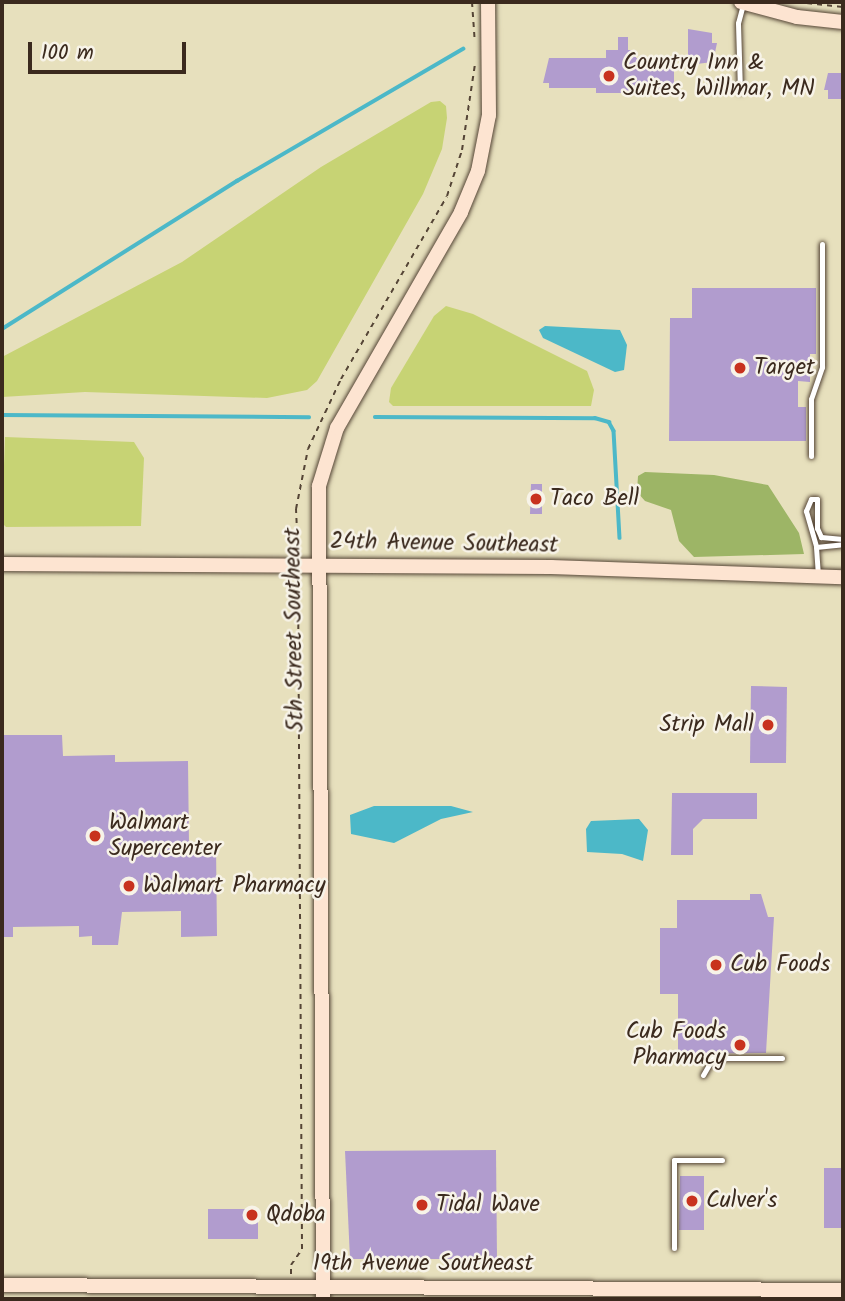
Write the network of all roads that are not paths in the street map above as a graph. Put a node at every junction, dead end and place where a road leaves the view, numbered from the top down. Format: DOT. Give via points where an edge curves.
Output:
graph roads {
  1 [pos="488,2"];
  2 [pos="742,2"];
  3 [pos="843,22"];
  4 [pos="740,92"];
  5 [pos="822,244"];
  6 [pos="811,456"];
  7 [pos="807,519"];
  8 [pos="817,520"];
  9 [pos="843,538"];
  10 [pos="843,544"];
  11 [pos="816,547"];
  12 [pos="2,564"];
  13 [pos="317,565"];
  14 [pos="818,577"];
  15 [pos="843,577"];
  16 [pos="782,1058"];
  17 [pos="703,1075"];
  18 [pos="722,1160"];
  19 [pos="674,1248"];
  20 [pos="2,1285"];
  21 [pos="843,1290"];
  22 [pos="323,1293"];
  1 -- 13 [label="street, 5th Street Southeast" via="489,116 478,171 461,212 334,436 317,498"];
  2 -- 3 [label="street" via="797,17"];
  2 -- 4 [label="lane" via="738,23"];
  5 -- 6 [label="lane" via="822,367 811,399"];
  7 -- 8 [label="lane"];
  7 -- 8 [label="lane" via="811,499 817,499"];
  7 -- 11 [label="lane"];
  8 -- 9 [label="lane" via="821,537"];
  10 -- 11 [label="lane"];
  11 -- 14 [label="lane"];
  12 -- 13 [label="street, 24th Avenue Southeast"];
  13 -- 14 [label="street, 24th Avenue Southeast"];
  13 -- 22 [label="street, 5th Street Southeast"];
  14 -- 15 [label="street, 24th Avenue Southeast"];
  16 -- 17 [label="lane" via="713,1058"];
  18 -- 19 [label="lane" via="674,1160"];
  20 -- 22 [label="street, 19th Avenue Southeast" via="291,1286"];
  21 -- 22 [label="street, 19th Avenue Southeast"];
}
